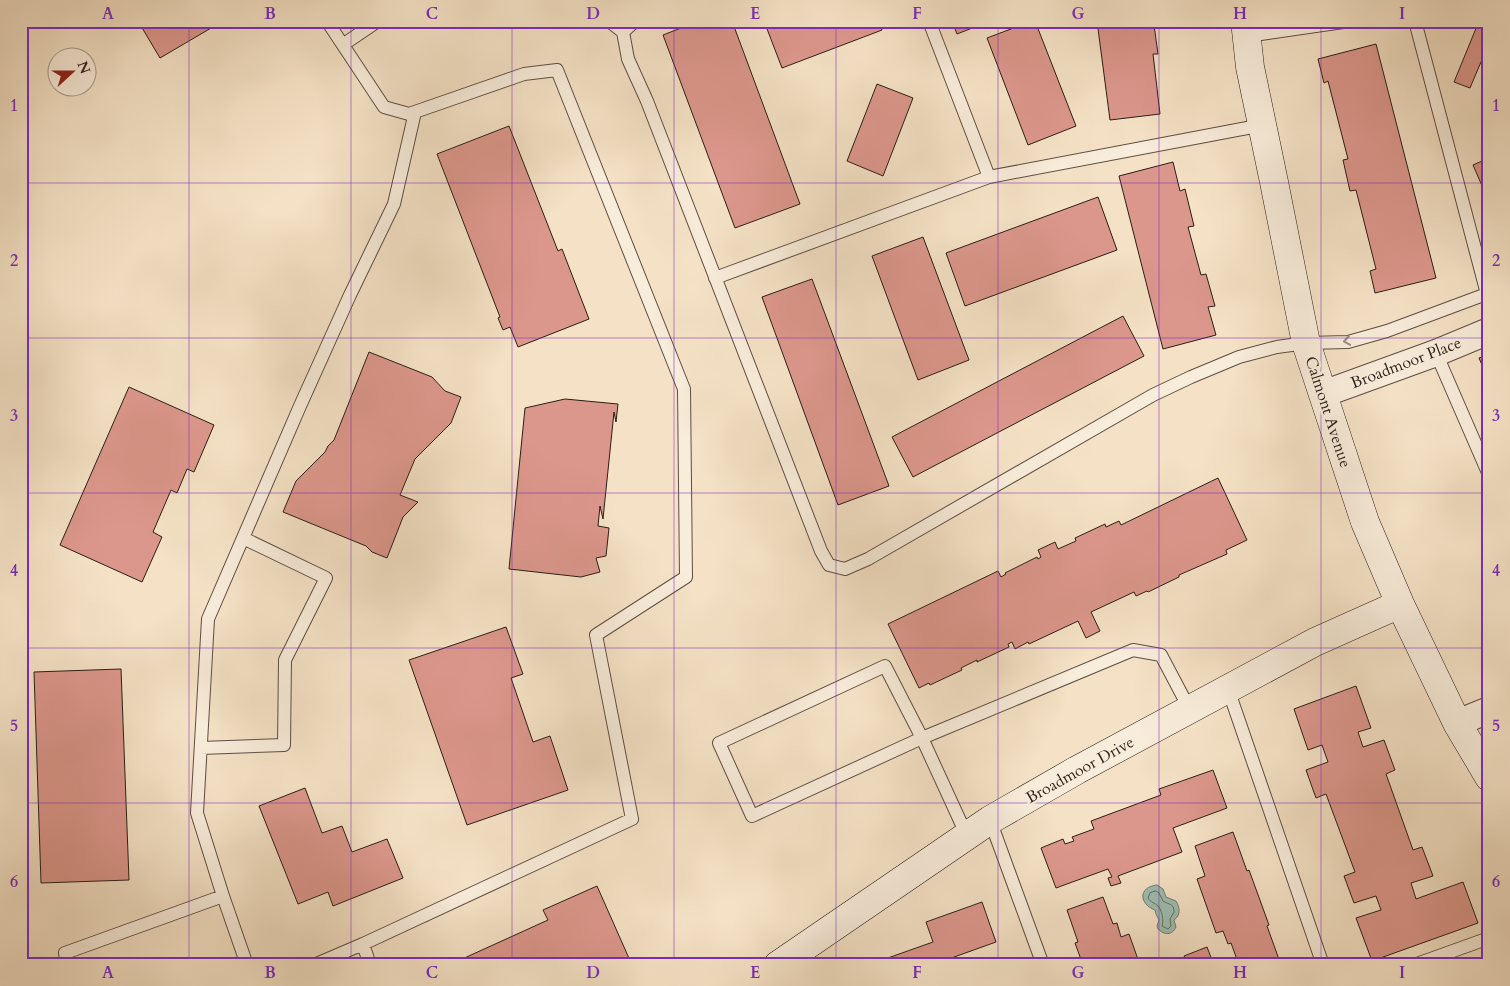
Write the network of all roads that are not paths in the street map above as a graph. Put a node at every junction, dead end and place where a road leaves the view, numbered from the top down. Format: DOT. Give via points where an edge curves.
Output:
graph roads {
  1 [pos="327,21"];
  2 [pos="378,21"];
  3 [pos="609,21"];
  4 [pos="635,21"];
  5 [pos="929,21"];
  6 [pos="1350,21"];
  7 [pos="1415,21"];
  8 [pos="1246,28"];
  9 [pos="623,32"];
  10 [pos="344,44"];
  11 [pos="415,112"];
  12 [pos="1263,125"];
  13 [pos="989,177"];
  14 [pos="715,278"];
  15 [pos="1488,293"];
  16 [pos="1489,331"];
  17 [pos="1306,343"];
  18 [pos="1436,353"];
  19 [pos="1323,394"];
  20 [pos="1489,475"];
  21 [pos="243,538"];
  22 [pos="1400,604"];
  23 [pos="1228,689"];
  24 [pos="1190,710"];
  25 [pos="1489,710"];
  26 [pos="1457,723"];
  27 [pos="922,738"];
  28 [pos="201,748"];
  29 [pos="1489,777"];
  30 [pos="990,820"];
  31 [pos="967,836"];
  32 [pos="223,896"];
  33 [pos="1489,938"];
  34 [pos="363,944"];
  35 [pos="67,965"];
  36 [pos="247,965"];
  37 [pos="314,965"];
  38 [pos="370,965"];
  39 [pos="778,965"];
  40 [pos="1043,965"];
  41 [pos="1323,965"];
  42 [pos="1414,965"];
  1 -- 10 [label="lane"];
  2 -- 10 [label="lane"];
  3 -- 9 [label="lane"];
  4 -- 9 [label="lane"];
  5 -- 13 [label="lane"];
  6 -- 8 [label="lane"];
  7 -- 15 [label="lane"];
  8 -- 12 [label="main road, Calmont Avenue" via="1250,67"];
  9 -- 14 [label="lane" via="628,59"];
  10 -- 11 [label="lane" via="384,107 409,114"];
  11 -- 21 [label="lane" via="394,204 346,303"];
  11 -- 34 [label="lane" via="524,74 557,70 684,389 686,577 596,636 632,819"];
  12 -- 13 [label="lane"];
  12 -- 17 [label="main road, Calmont Avenue"];
  13 -- 14 [label="lane"];
  14 -- 17 [label="lane" via="821,551 829,565 845,569 868,559 1153,394 1239,357"];
  15 -- 17 [label="lane, one-way" via="1387,331 1348,342"];
  16 -- 18 [label="street, Broadmoor Place"];
  17 -- 19 [label="main road, Calmont Avenue"];
  18 -- 19 [label="street, Broadmoor Place"];
  18 -- 20 [label="lane"];
  19 -- 22 [label="main road, Calmont Avenue" via="1365,522"];
  21 -- 28 [label="lane" via="208,619"];
  21 -- 28 [label="lane" via="326,578 285,660 284,745"];
  22 -- 23 [label="main road, Broadmoor Drive" via="1315,642"];
  22 -- 26 [label="main road, Calmont Avenue"];
  23 -- 24 [label="main road, Broadmoor Drive"];
  23 -- 41 [label="lane"];
  24 -- 27 [label="lane" via="1161,655 1133,650"];
  24 -- 30 [label="main road, Broadmoor Drive"];
  25 -- 26 [label="street"];
  26 -- 29 [label="main road, Calmont Avenue"];
  27 -- 27 [label="lane" via="752,816 719,743 885,666"];
  27 -- 31 [label="lane"];
  28 -- 32 [label="lane" via="197,813"];
  30 -- 31 [label="main road, Broadmoor Drive"];
  30 -- 40 [label="lane"];
  31 -- 39 [label="main road, Broadmoor Drive"];
  32 -- 35 [label="lane" via="66,953"];
  32 -- 36 [label="lane"];
  33 -- 42 [label="lane"];
  34 -- 37 [label="lane"];
  34 -- 38 [label="lane"];
}
